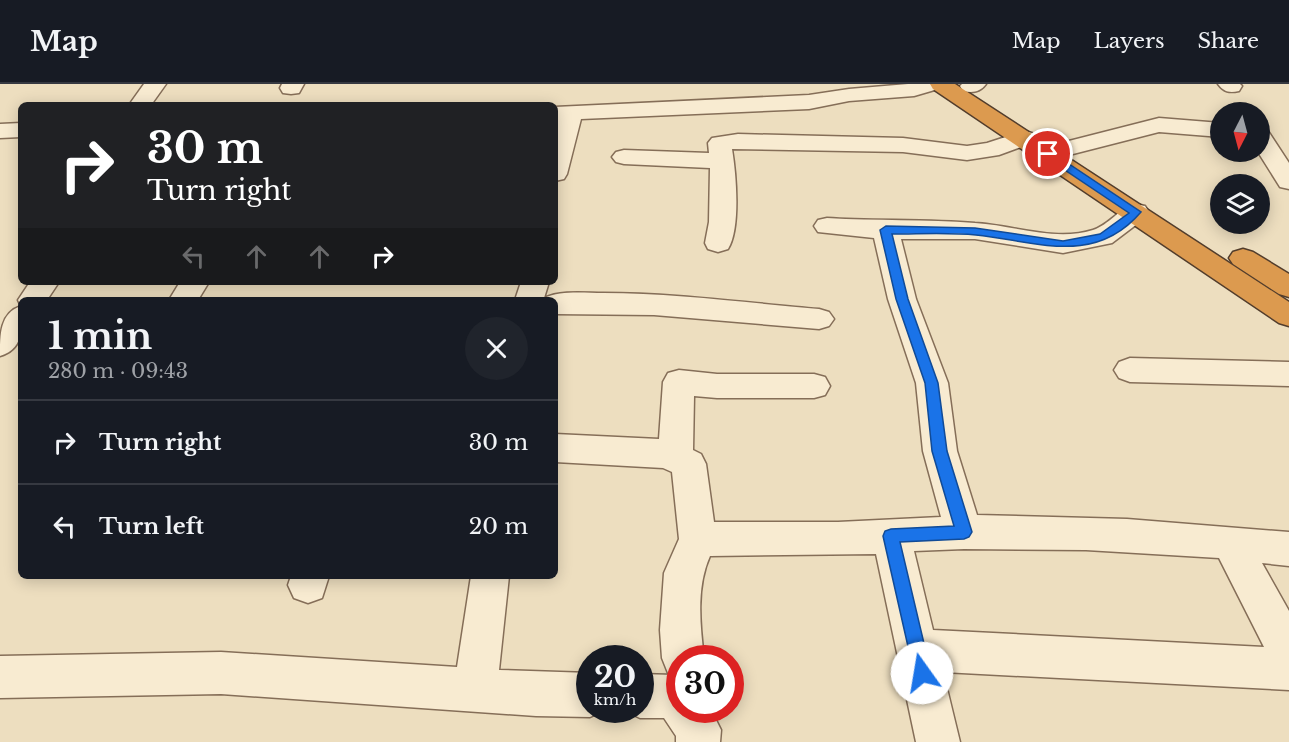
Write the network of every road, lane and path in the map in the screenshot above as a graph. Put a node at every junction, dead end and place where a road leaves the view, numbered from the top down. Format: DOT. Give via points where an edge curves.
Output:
graph roads {
  1 [pos="155,84"];
  2 [pos="796,84"];
  3 [pos="930,84"];
  4 [pos="941,84"];
  5 [pos="971,85"];
  6 [pos="142,102"];
  7 [pos="809,102"];
  8 [pos="564,113"];
  9 [pos="1210,129"];
  10 [pos="18,130"];
  11 [pos="0,131"];
  12 [pos="1270,134"];
  13 [pos="1289,135"];
  14 [pos="1024,138"];
  15 [pos="1069,147"];
  16 [pos="1270,151"];
  17 [pos="558,154"];
  18 [pos="624,157"];
  19 [pos="722,161"];
  20 [pos="1289,182"];
  21 [pos="1136,212"];
  22 [pos="827,226"];
  23 [pos="886,230"];
  24 [pos="718,243"];
  25 [pos="1289,287"];
  26 [pos="558,304"];
  27 [pos="1289,316"];
  28 [pos="18,319"];
  29 [pos="819,319"];
  30 [pos="0,345"];
  31 [pos="1130,370"];
  32 [pos="1289,374"];
  33 [pos="814,386"];
  34 [pos="558,448"];
  35 [pos="675,458"];
  36 [pos="964,532"];
  37 [pos="891,536"];
  38 [pos="698,539"];
  39 [pos="1231,543"];
  40 [pos="1289,549"];
  41 [pos="490,579"];
  42 [pos="678,645"];
  43 [pos="917,650"];
  44 [pos="1289,652"];
  45 [pos="1289,669"];
  46 [pos="0,677"];
  47 [pos="475,689"];
  48 [pos="576,694"];
  49 [pos="694,723"];
  50 [pos="698,742"];
  51 [pos="938,742"];
  1 -- 6 [label="street"];
  2 -- 7 [label="street"];
  3 -- 7 [label="street" via="914,90"];
  4 -- 14 [label="highway"];
  5 -- 15 [label="highway"];
  7 -- 8 [label="street"];
  8 -- 17 [label="street"];
  9 -- 15 [label="street" via="1159,125"];
  10 -- 11 [label="street"];
  12 -- 13 [label="street"];
  14 -- 19 [label="street" via="991,150 967,153 903,145 720,142"];
  14 -- 21 [label="highway"];
  15 -- 25 [label="highway"];
  16 -- 20 [label="street"];
  18 -- 19 [label="street"];
  19 -- 24 [label="street"];
  21 -- 23 [label="street" via="1103,237 1063,244 975,231"];
  21 -- 27 [label="highway"];
  22 -- 23 [label="street"];
  23 -- 36 [label="street" via="902,299 932,383 940,451"];
  26 -- 29 [label="street" via="653,306"];
  28 -- 30 [label="street"];
  31 -- 32 [label="street"];
  33 -- 35 [label="street" via="679,382"];
  34 -- 35 [label="street" via="666,454"];
  35 -- 38 [label="street" via="689,464"];
  36 -- 37 [label="street"];
  36 -- 39 [label="street" via="1084,532"];
  37 -- 38 [label="street"];
  37 -- 43 [label="street"];
  38 -- 42 [label="street" via="683,573"];
  39 -- 40 [label="street"];
  39 -- 44 [label="street"];
  41 -- 47 [label="street"];
  43 -- 45 [label="street"];
  43 -- 51 [label="street"];
  46 -- 47 [label="street" via="221,672"];
  47 -- 48 [label="street"];
  49 -- 50 [label="street" via="699,730"];
}
